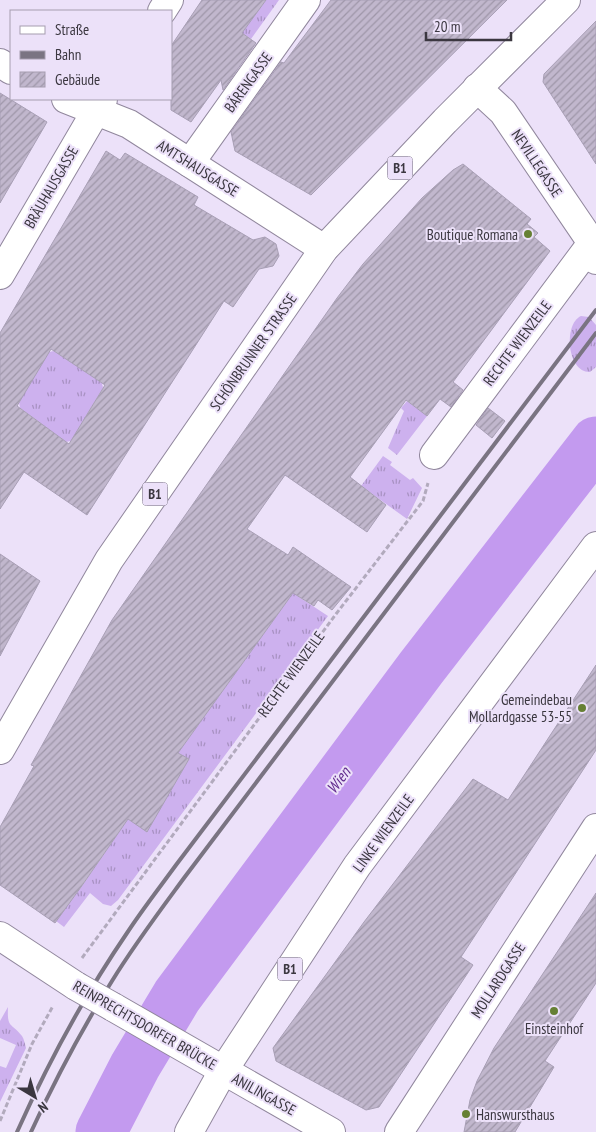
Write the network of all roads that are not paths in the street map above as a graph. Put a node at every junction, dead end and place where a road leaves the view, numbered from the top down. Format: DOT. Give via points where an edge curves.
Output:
graph roads {
  1 [pos="306,0"];
  2 [pos="566,0"];
  3 [pos="477,88"];
  4 [pos="72,100"];
  5 [pos="99,105"];
  6 [pos="190,163"];
  7 [pos="324,248"];
  8 [pos="595,248"];
  9 [pos="0,275"];
  10 [pos="434,455"];
  11 [pos="596,546"];
  12 [pos="0,750"];
  13 [pos="596,828"];
  14 [pos="0,936"];
  15 [pos="223,1071"];
  16 [pos="189,1132"];
  17 [pos="331,1132"];
  18 [pos="399,1132"];
  1 -- 6 [label="street, BÄRENGASSE"];
  2 -- 3 [label="street, SCHÖNBRUNNER STRASSE / B1"];
  3 -- 7 [label="street, SCHÖNBRUNNER STRASSE / B1"];
  3 -- 8 [label="street, NEVILLEGASSE" via="503,112"];
  4 -- 5 [label="street, AMTSHAUSGASSE"];
  5 -- 6 [label="street, AMTSHAUSGASSE"];
  5 -- 9 [label="street, BRÄUHAUSGASSE"];
  6 -- 7 [label="street, AMTSHAUSGASSE"];
  7 -- 12 [label="street, SCHÖNBRUNNER STRASSE / B1" via="109,560"];
  8 -- 10 [label="street, RECHTE WIENZEILE"];
  11 -- 15 [label="street, LINKE WIENZEILE / B1" via="358,866"];
  13 -- 18 [label="street, MOLLARDGASSE"];
  14 -- 15 [label="street, REINPRECHTSDORFER BRÜCKE, bridge" via="71,983"];
  15 -- 16 [label="street, LINKE WIENZEILE / B1"];
  15 -- 17 [label="street, ANILINGASSE"];
}
